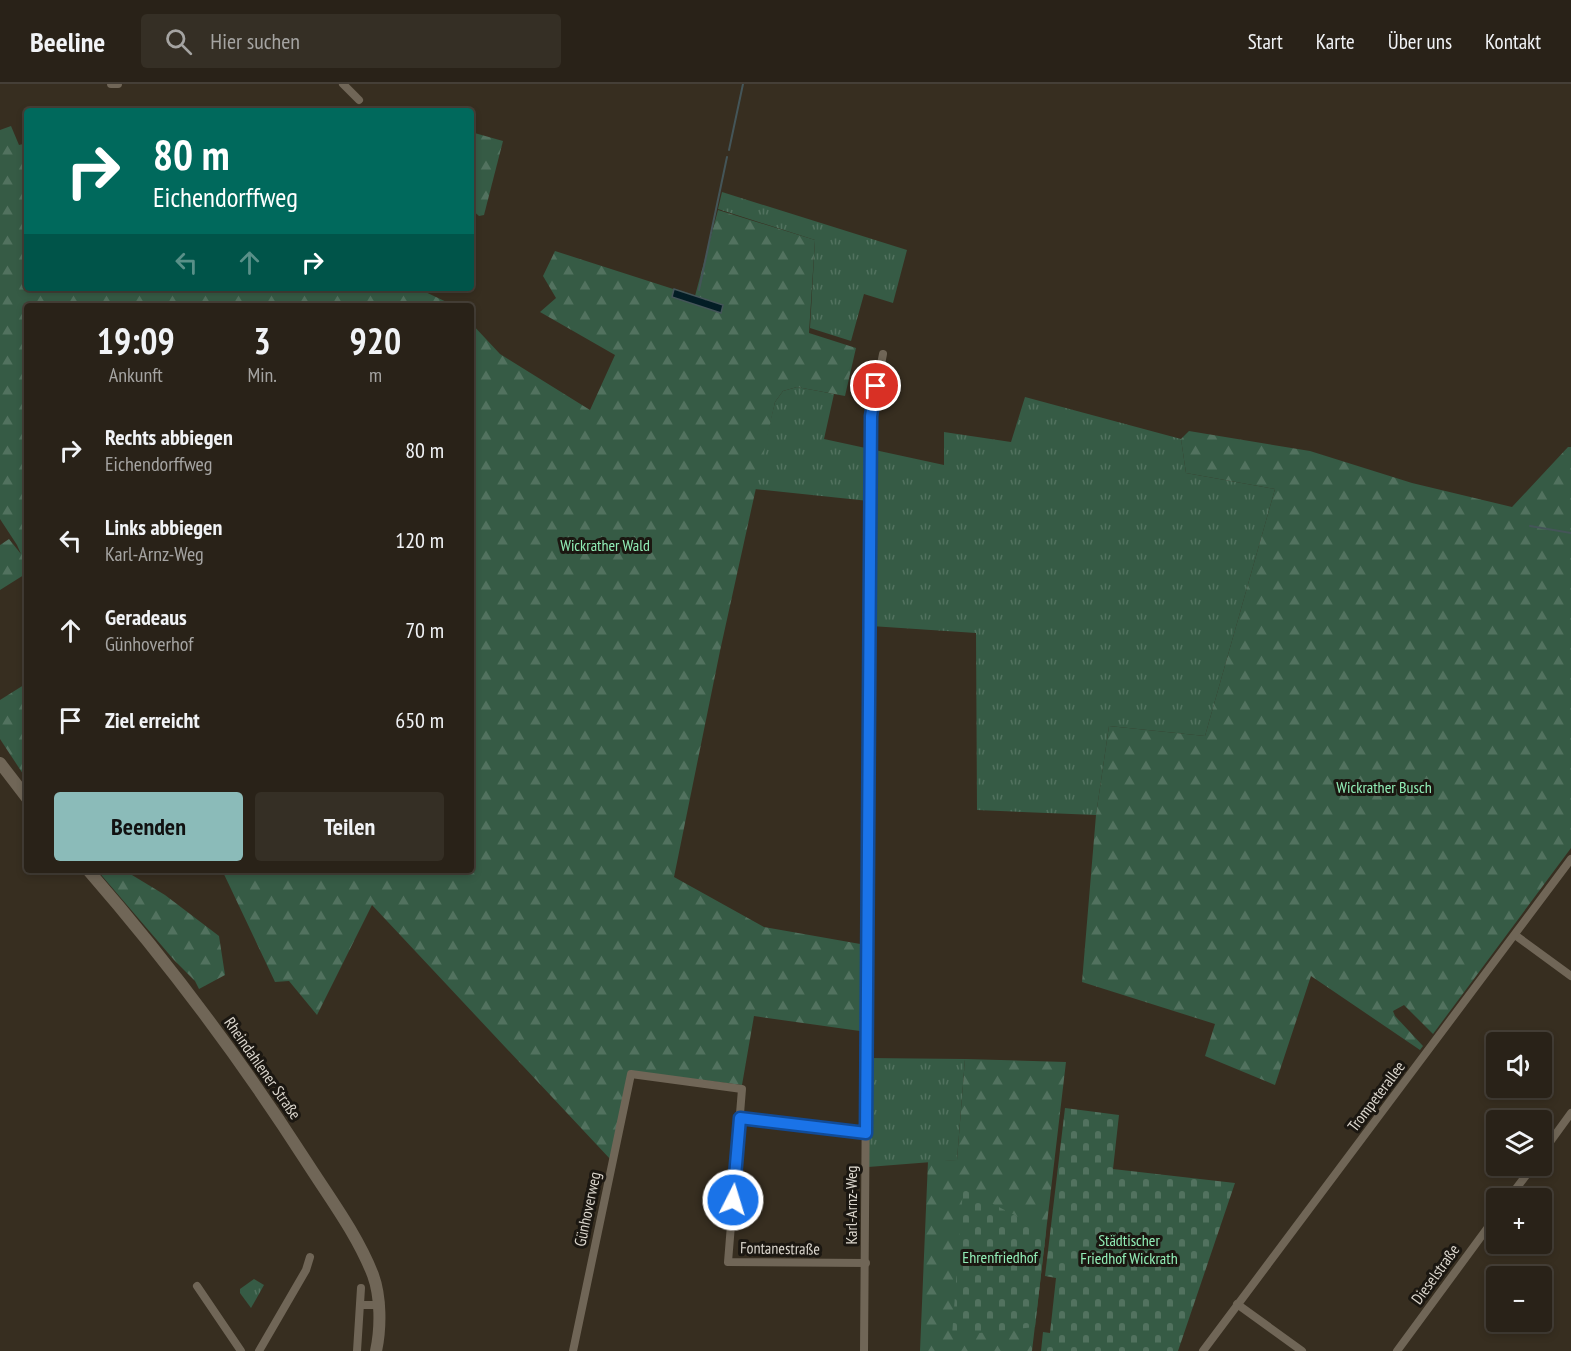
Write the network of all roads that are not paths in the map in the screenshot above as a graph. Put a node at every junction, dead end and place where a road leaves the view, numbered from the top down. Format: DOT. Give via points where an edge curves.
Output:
graph roads {
  1 [pos="111,84"];
  2 [pos="118,84"];
  3 [pos="342,84"];
  4 [pos="358,100"];
  5 [pos="883,354"];
  6 [pos="0,763"];
  7 [pos="24,794"];
  8 [pos="1571,859"];
  9 [pos="91,873"];
  10 [pos="1515,935"];
  11 [pos="1571,976"];
  12 [pos="631,1074"];
  13 [pos="1571,1113"];
  14 [pos="740,1118"];
  15 [pos="866,1133"];
  16 [pos="1552,1139"];
  17 [pos="1486,1230"];
  18 [pos="310,1257"];
  19 [pos="866,1263"];
  20 [pos="197,1286"];
  21 [pos="361,1288"];
  22 [pos="1238,1304"];
  23 [pos="360,1305"];
  24 [pos="379,1305"];
  25 [pos="241,1351"];
  26 [pos="259,1351"];
  27 [pos="357,1351"];
  28 [pos="376,1351"];
  29 [pos="573,1351"];
  30 [pos="864,1351"];
  31 [pos="1203,1351"];
  32 [pos="1302,1351"];
  33 [pos="1397,1351"];
  1 -- 2 [label="street"];
  3 -- 4 [label="street"];
  5 -- 15 [label="street, Karl-Arnz-Weg" via="871,416"];
  6 -- 7 [label="main road"];
  8 -- 10 [label="street, Trompeterallee"];
  9 -- 24 [label="main road, Rheindahlener Straße" via="194,998 271,1106 364,1256 374,1277"];
  10 -- 11 [label="street"];
  10 -- 22 [label="street, Trompeterallee"];
  12 -- 14 [label="street, Fontanestraße" via="742,1089"];
  12 -- 29 [label="street, Günhoverweg"];
  13 -- 16 [label="street"];
  14 -- 15 [label="street"];
  14 -- 19 [label="street, Fontanestraße" via="728,1262"];
  15 -- 19 [label="street, Karl-Arnz-Weg"];
  17 -- 33 [label="street, Dieselstraße"];
  18 -- 26 [label="street"];
  19 -- 30 [label="street, Karl-Arnz-Weg"];
  20 -- 25 [label="street"];
  21 -- 23 [label="street"];
  22 -- 31 [label="street, Trompeterallee"];
  22 -- 32 [label="street"];
  23 -- 24 [label="street"];
  23 -- 27 [label="street"];
  24 -- 28 [label="main road, Rheindahlener Straße"];
}
